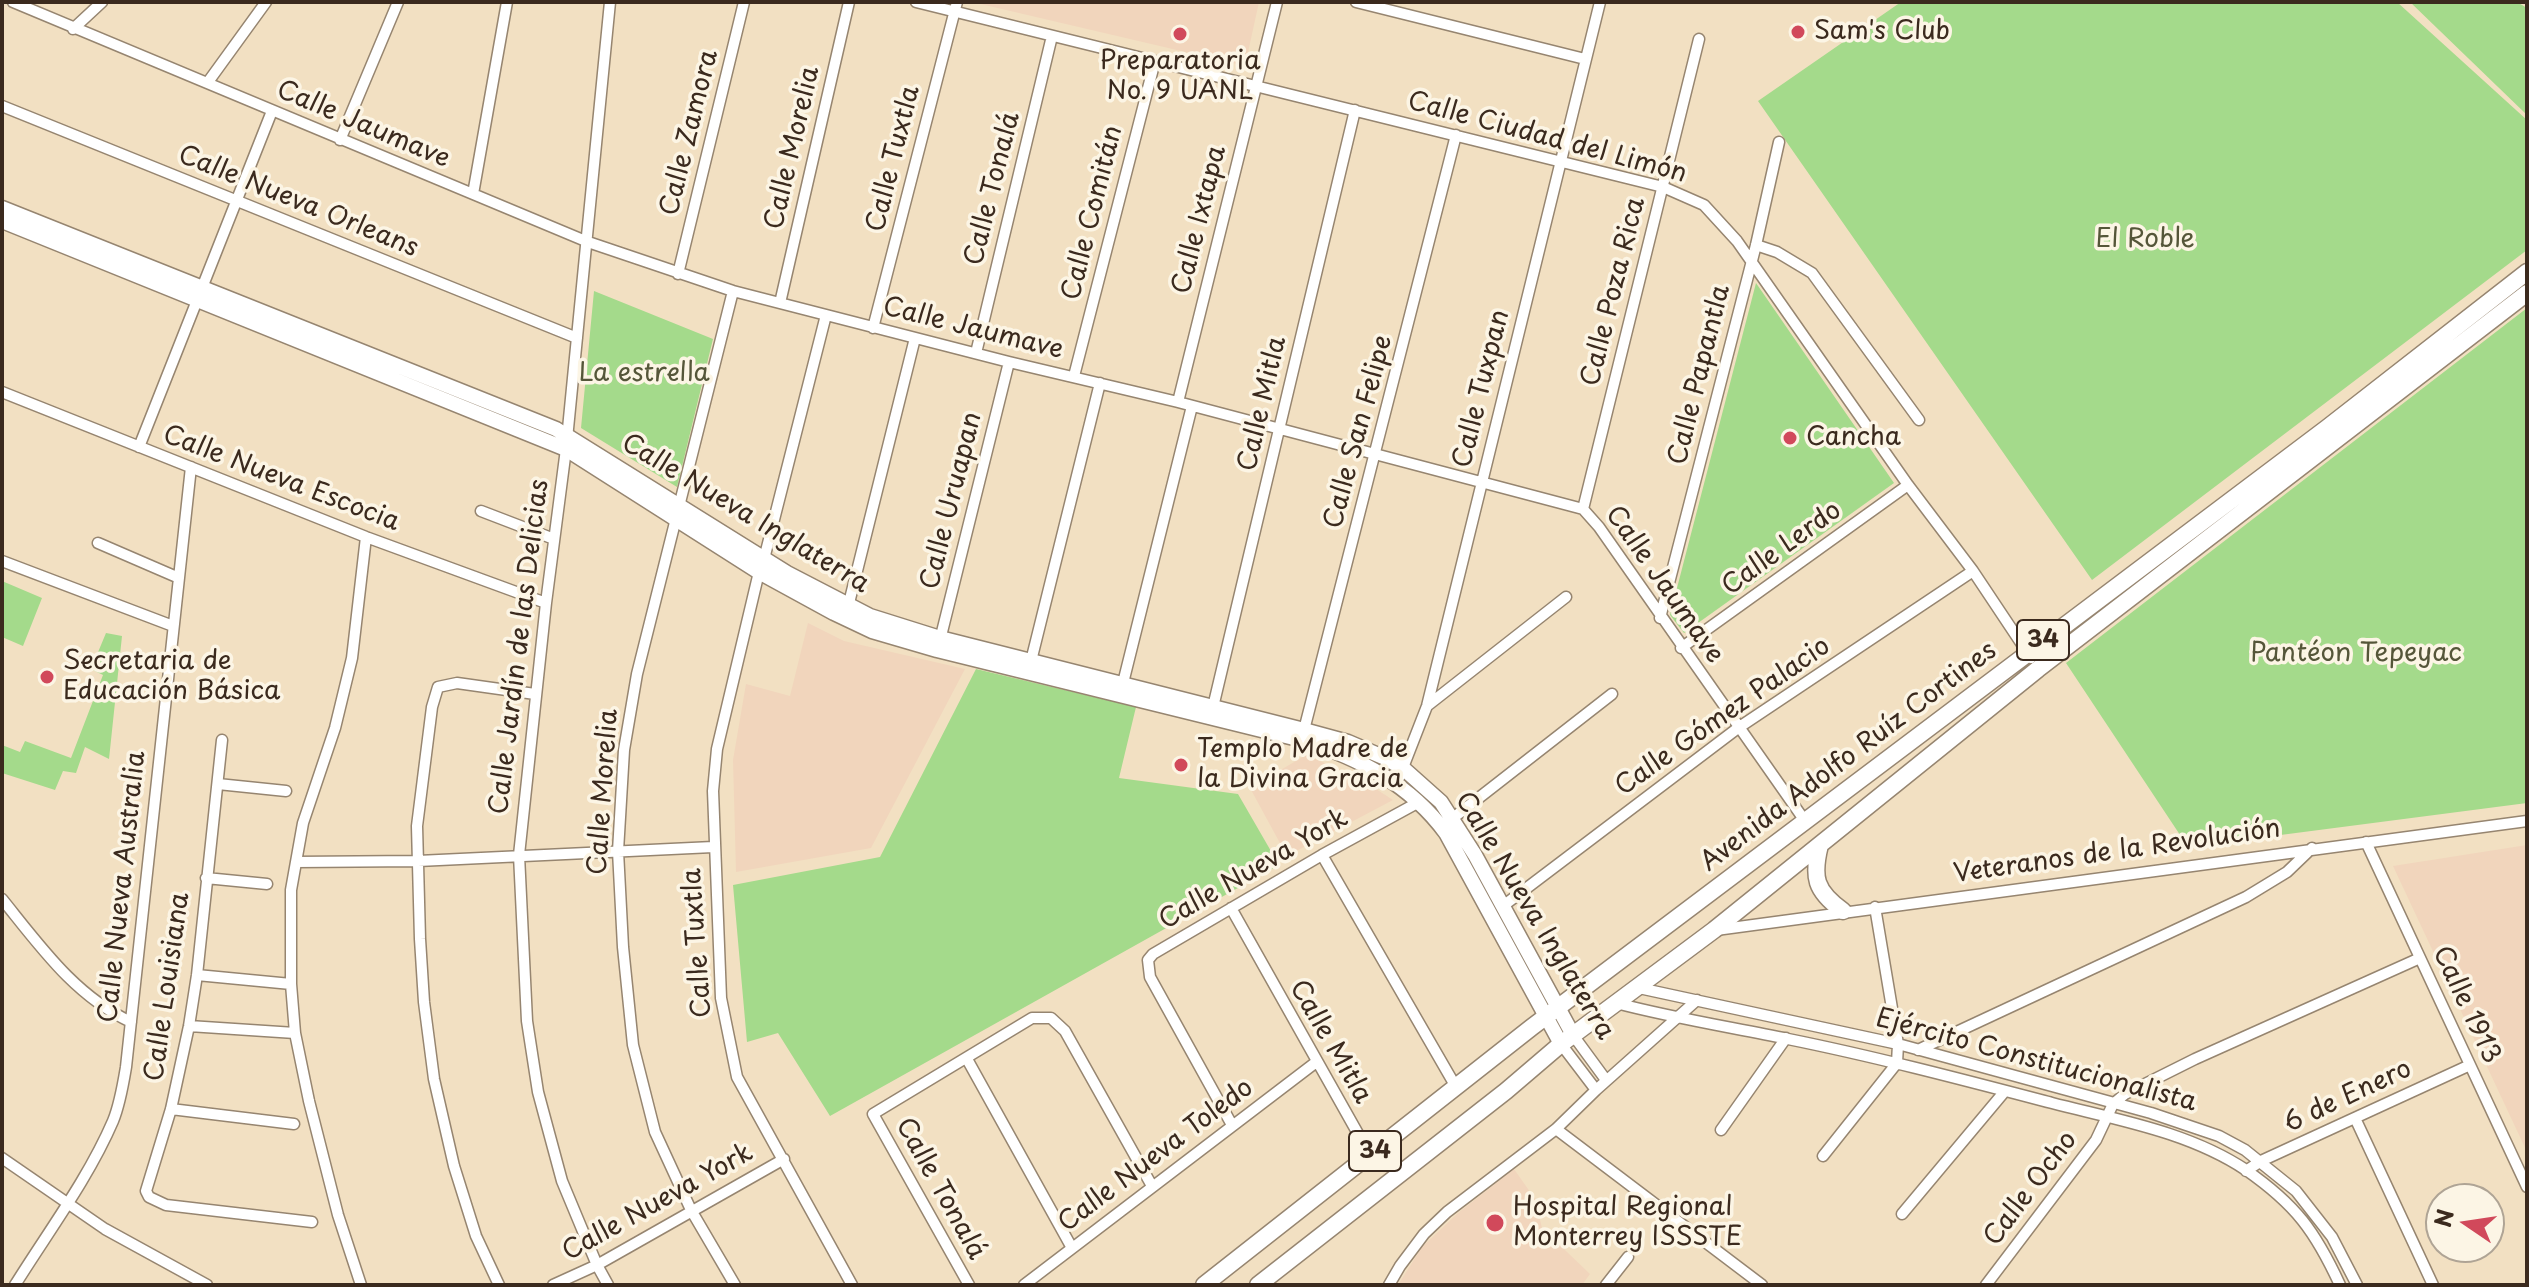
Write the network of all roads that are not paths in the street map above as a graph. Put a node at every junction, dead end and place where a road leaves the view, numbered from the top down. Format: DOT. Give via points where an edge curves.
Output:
graph roads {
  1 [pos="13,2"];
  2 [pos="102,2"];
  3 [pos="266,2"];
  4 [pos="398,2"];
  5 [pos="507,2"];
  6 [pos="610,2"];
  7 [pos="744,2"];
  8 [pos="849,2"];
  9 [pos="916,2"];
  10 [pos="1277,2"];
  11 [pos="1356,2"];
  12 [pos="1600,2"];
  13 [pos="956,7"];
  14 [pos="73,29"];
  15 [pos="1052,36"];
  16 [pos="1699,39"];
  17 [pos="1585,59"];
  18 [pos="1155,61"];
  19 [pos="208,82"];
  20 [pos="1255,85"];
  21 [pos="2,106"];
  22 [pos="1355,110"];
  23 [pos="272,111"];
  24 [pos="1456,135"];
  25 [pos="340,140"];
  26 [pos="1779,142"];
  27 [pos="1562,162"];
  28 [pos="1663,187"];
  29 [pos="473,194"];
  30 [pos="236,201"];
  31 [pos="2,208"];
  32 [pos="2,221"];
  33 [pos="588,242"];
  34 [pos="1756,245"];
  35 [pos="1752,260"];
  36 [pos="2527,272"];
  37 [pos="678,274"];
  38 [pos="733,291"];
  39 [pos="2527,293"];
  40 [pos="200,295"];
  41 [pos="780,303"];
  42 [pos="826,315"];
  43 [pos="873,328"];
  44 [pos="577,338"];
  45 [pos="915,338"];
  46 [pos="976,353"];
  47 [pos="1009,362"];
  48 [pos="1074,376"];
  49 [pos="1100,383"];
  50 [pos="2,392"];
  51 [pos="1178,402"];
  52 [pos="1192,406"];
  53 [pos="1919,420"];
  54 [pos="1280,429"];
  55 [pos="567,441"];
  56 [pos="139,447"];
  57 [pos="1376,453"];
  58 [pos="191,467"];
  59 [pos="1482,482"];
  60 [pos="1908,485"];
  61 [pos="1583,509"];
  62 [pos="481,511"];
  63 [pos="679,512"];
  64 [pos="366,537"];
  65 [pos="554,539"];
  66 [pos="98,543"];
  67 [pos="2,561"];
  68 [pos="761,565"];
  69 [pos="1973,571"];
  70 [pos="179,578"];
  71 [pos="1566,597"];
  72 [pos="546,603"];
  73 [pos="848,607"];
  74 [pos="1660,618"];
  75 [pos="173,626"];
  76 [pos="939,644"];
  77 [pos="1681,648"];
  78 [pos="2027,652"];
  79 [pos="1031,661"];
  80 [pos="2038,669"];
  81 [pos="1122,690"];
  82 [pos="535,694"];
  83 [pos="1612,694"];
  84 [pos="1427,706"];
  85 [pos="1213,707"];
  86 [pos="1738,728"];
  87 [pos="1303,735"];
  88 [pos="222,740"];
  89 [pos="1404,769"];
  90 [pos="1397,783"];
  91 [pos="218,784"];
  92 [pos="286,791"];
  93 [pos="1419,802"];
  94 [pos="1453,818"];
  95 [pos="1805,821"];
  96 [pos="2527,821"];
  97 [pos="2366,842"];
  98 [pos="1820,845"];
  99 [pos="713,847"];
  100 [pos="2312,848"];
  101 [pos="618,851"];
  102 [pos="519,855"];
  103 [pos="1322,855"];
  104 [pos="418,861"];
  105 [pos="296,862"];
  106 [pos="206,878"];
  107 [pos="267,884"];
  108 [pos="2,899"];
  109 [pos="1503,906"];
  110 [pos="1875,907"];
  111 [pos="1231,908"];
  112 [pos="1843,911"];
  113 [pos="1714,930"];
  114 [pos="2420,958"];
  115 [pos="197,975"];
  116 [pos="291,984"];
  117 [pos="1639,988"];
  118 [pos="1697,1000"];
  119 [pos="1616,1003"];
  120 [pos="1552,1012"];
  121 [pos="1677,1019"];
  122 [pos="131,1022"];
  123 [pos="189,1026"];
  124 [pos="295,1033"];
  125 [pos="1786,1038"];
  126 [pos="1567,1040"];
  127 [pos="1898,1044"];
  128 [pos="1918,1050"];
  129 [pos="967,1059"];
  130 [pos="1315,1063"];
  131 [pos="1897,1063"];
  132 [pos="2470,1065"];
  133 [pos="1606,1080"];
  134 [pos="1456,1087"];
  135 [pos="1596,1090"];
  136 [pos="2005,1091"];
  137 [pos="2113,1104"];
  138 [pos="171,1109"];
  139 [pos="2108,1117"];
  140 [pos="2355,1118"];
  141 [pos="294,1124"];
  142 [pos="1232,1125"];
  143 [pos="1556,1129"];
  144 [pos="1721,1130"];
  145 [pos="1370,1155"];
  146 [pos="1823,1156"];
  147 [pos="2,1158"];
  148 [pos="784,1159"];
  149 [pos="2261,1161"];
  150 [pos="2246,1171"];
  151 [pos="1152,1186"];
  152 [pos="2527,1187"];
  153 [pos="67,1201"];
  154 [pos="691,1210"];
  155 [pos="1902,1214"];
  156 [pos="312,1222"];
  157 [pos="1072,1248"];
  158 [pos="1628,1257"];
  159 [pos="597,1265"];
  160 [pos="15,1285"];
  161 [pos="207,1285"];
  162 [pos="361,1285"];
  163 [pos="499,1285"];
  164 [pos="553,1285"];
  165 [pos="608,1285"];
  166 [pos="735,1285"];
  167 [pos="852,1285"];
  168 [pos="969,1285"];
  169 [pos="1024,1285"];
  170 [pos="1204,1285"];
  171 [pos="1258,1285"];
  172 [pos="1389,1285"];
  173 [pos="1606,1285"];
  174 [pos="1762,1285"];
  175 [pos="1986,1285"];
  176 [pos="2340,1285"];
  177 [pos="2357,1285"];
  178 [pos="2433,1285"];
  1 -- 14 [label="street, Calle Jaumave"];
  2 -- 14 [label="street"];
  3 -- 19 [label="street"];
  4 -- 25 [label="street"];
  5 -- 29 [label="street"];
  6 -- 33 [label="street, Calle Jardín de las Delicias"];
  7 -- 37 [label="street, Calle Zamora"];
  8 -- 41 [label="street, Calle Morelia"];
  9 -- 13 [label="street, Calle Ciudad del Limón"];
  10 -- 20 [label="street, Calle Ixtapa"];
  11 -- 17 [label="street"];
  12 -- 17 [label="street, Calle Tuxpan"];
  13 -- 15 [label="street, Calle Ciudad del Limón"];
  13 -- 43 [label="street, Calle Tuxtla"];
  14 -- 19 [label="street, Calle Jaumave"];
  15 -- 18 [label="street, Calle Ciudad del Limón"];
  15 -- 46 [label="street, Calle Tonalá"];
  16 -- 28 [label="street, Calle Poza Rica"];
  17 -- 27 [label="street, Calle Tuxpan"];
  18 -- 20 [label="street, Calle Ciudad del Limón"];
  18 -- 48 [label="street, Calle Comitán"];
  19 -- 23 [label="street, Calle Jaumave"];
  20 -- 22 [label="street, Calle Ciudad del Limón"];
  20 -- 51 [label="street, Calle Ixtapa"];
  21 -- 30 [label="street, Calle Nueva Orleans"];
  22 -- 24 [label="street, Calle Ciudad del Limón"];
  22 -- 54 [label="street, Calle Mitla"];
  23 -- 25 [label="street, Calle Jaumave"];
  23 -- 30 [label="street"];
  24 -- 27 [label="street, Calle Ciudad del Limón"];
  24 -- 57 [label="street, Calle San Felipe"];
  25 -- 29 [label="street, Calle Jaumave"];
  26 -- 34 [label="street, Calle Papantla"];
  27 -- 28 [label="street, Calle Ciudad del Limón"];
  27 -- 59 [label="street, Calle Tuxpan"];
  28 -- 35 [label="street, Calle Ciudad del Limón" via="1704,205"];
  28 -- 61 [label="street, Calle Poza Rica"];
  29 -- 33 [label="street, Calle Jaumave"];
  30 -- 40 [label="street"];
  30 -- 44 [label="street, Calle Nueva Orleans"];
  31 -- 40 [label="street, Calle Nueva Inglaterra"];
  32 -- 40 [label="street, Calle Nueva Inglaterra"];
  33 -- 37 [label="street, Calle Jaumave"];
  33 -- 44 [label="street, Calle Jardín de las Delicias"];
  34 -- 35 [label="street, Calle Papantla"];
  34 -- 53 [label="street" via="1812,273"];
  35 -- 60 [label="street, Calle Ciudad del Limón"];
  35 -- 74 [label="street, Calle Papantla"];
  36 -- 78 [label="main road, Avenida Adolfo Ruíz Cortines / 34"];
  37 -- 38 [label="street, Calle Jaumave"];
  38 -- 41 [label="street, Calle Jaumave"];
  38 -- 63 [label="street, Calle Morelia"];
  39 -- 80 [label="main road, Avenida Adolfo Ruíz Cortines / 34"];
  40 -- 55 [label="street, Calle Nueva Inglaterra"];
  40 -- 56 [label="street"];
  41 -- 42 [label="street, Calle Jaumave"];
  42 -- 43 [label="street, Calle Jaumave"];
  42 -- 68 [label="street, Calle Tuxtla"];
  43 -- 45 [label="street, Calle Jaumave"];
  44 -- 55 [label="street, Calle Jardín de las Delicias"];
  45 -- 46 [label="street, Calle Jaumave"];
  45 -- 73 [label="street"];
  46 -- 47 [label="street, Calle Jaumave"];
  47 -- 48 [label="street, Calle Jaumave"];
  47 -- 76 [label="street, Calle Uruapan"];
  48 -- 49 [label="street, Calle Jaumave"];
  49 -- 51 [label="street, Calle Jaumave"];
  49 -- 79 [label="street"];
  50 -- 56 [label="street, Calle Nueva Escocia"];
  51 -- 52 [label="street, Calle Jaumave"];
  52 -- 54 [label="street, Calle Jaumave"];
  52 -- 81 [label="street"];
  54 -- 57 [label="street, Calle Jaumave"];
  54 -- 85 [label="street, Calle Mitla"];
  55 -- 63 [label="street, Calle Nueva Inglaterra"];
  55 -- 65 [label="street, Calle Jardín de las Delicias"];
  56 -- 58 [label="street, Calle Nueva Escocia"];
  57 -- 59 [label="street, Calle Jaumave"];
  57 -- 87 [label="street, Calle San Felipe"];
  58 -- 64 [label="street, Calle Nueva Escocia"];
  58 -- 70 [label="street, Calle Nueva Australia"];
  59 -- 61 [label="street, Calle Jaumave"];
  59 -- 84 [label="street, Calle Tuxpan"];
  60 -- 69 [label="street, Calle Ciudad del Limón"];
  60 -- 77 [label="street, Calle Lerdo"];
  61 -- 74 [label="street, Calle Jaumave"];
  62 -- 65 [label="street"];
  63 -- 68 [label="street, Calle Nueva Inglaterra"];
  63 -- 101 [label="street, Calle Morelia" via="630,713"];
  64 -- 72 [label="street, Calle Nueva Escocia"];
  64 -- 105 [label="street" via="352,658"];
  65 -- 72 [label="street, Calle Jardín de las Delicias"];
  66 -- 70 [label="street"];
  67 -- 75 [label="street"];
  68 -- 73 [label="street, Calle Nueva Inglaterra"];
  68 -- 76 [label="street, Calle Nueva Inglaterra" via="859,625"];
  68 -- 99 [label="street, Calle Tuxtla" via="717,749"];
  69 -- 78 [label="street, Calle Ciudad del Limón"];
  69 -- 86 [label="street, Calle Gómez Palacio"];
  70 -- 75 [label="street, Calle Nueva Australia"];
  71 -- 84 [label="street"];
  72 -- 82 [label="street, Calle Jardín de las Delicias"];
  73 -- 76 [label="street, Calle Nueva Inglaterra"];
  74 -- 77 [label="street, Calle Jaumave"];
  75 -- 122 [label="street, Calle Nueva Australia"];
  76 -- 79 [label="street, Calle Nueva Inglaterra"];
  76 -- 81 [label="street, Calle Nueva Inglaterra"];
  77 -- 86 [label="street, Calle Jaumave"];
  78 -- 80 [label="street, Calle Ciudad del Limón"];
  78 -- 95 [label="main road, Avenida Adolfo Ruíz Cortines / 34"];
  79 -- 81 [label="street, Calle Nueva Inglaterra"];
  80 -- 98 [label="main road, Avenida Adolfo Ruíz Cortines / 34"];
  81 -- 85 [label="street, Calle Nueva Inglaterra"];
  81 -- 87 [label="street, Calle Nueva Inglaterra"];
  82 -- 102 [label="street, Calle Jardín de las Delicias"];
  82 -- 104 [label="street" via="457,683 438,687 417,826"];
  83 -- 94 [label="street"];
  84 -- 89 [label="street, Calle Tuxpan"];
  85 -- 87 [label="street, Calle Nueva Inglaterra"];
  86 -- 95 [label="street, Calle Jaumave"];
  86 -- 109 [label="street, Calle Gómez Palacio"];
  87 -- 89 [label="street, Calle Nueva Inglaterra" via="1364,748"];
  87 -- 90 [label="street, Calle Nueva Inglaterra"];
  88 -- 91 [label="street, Calle Louisiana"];
  89 -- 90 [label="street, Calle Tuxpan"];
  89 -- 94 [label="street, Calle Nueva Inglaterra"];
  90 -- 93 [label="street, Calle Nueva Inglaterra"];
  91 -- 92 [label="street"];
  91 -- 106 [label="street, Calle Louisiana"];
  93 -- 103 [label="street, Calle Nueva York"];
  93 -- 120 [label="street, Calle Nueva Inglaterra" via="1456,848"];
  94 -- 109 [label="street, Calle Nueva Inglaterra"];
  95 -- 120 [label="main road, Avenida Adolfo Ruíz Cortines / 34"];
  96 -- 97 [label="street, Veteranos de la Revolución"];
  97 -- 100 [label="street, Veteranos de la Revolución"];
  97 -- 114 [label="street, Calle 1913"];
  98 -- 112 [label="main road" via="1816,880"];
  98 -- 113 [label="main road, Avenida Adolfo Ruíz Cortines / 34"];
  99 -- 101 [label="street"];
  99 -- 148 [label="street, Calle Tuxtla" via="721,998 737,1077"];
  100 -- 110 [label="street, Veteranos de la Revolución"];
  100 -- 128 [label="street" via="2287,872 2246,897"];
  101 -- 102 [label="street"];
  101 -- 154 [label="street, Calle Morelia" via="633,1045 655,1132"];
  102 -- 104 [label="street"];
  102 -- 159 [label="street, Calle Jardín de las Delicias" via="527,1021 538,1092 562,1181"];
  103 -- 111 [label="street, Calle Nueva York"];
  103 -- 134 [label="street"];
  104 -- 105 [label="street"];
  104 -- 163 [label="street" via="434,1079 476,1236"];
  105 -- 116 [label="street"];
  106 -- 107 [label="street"];
  106 -- 115 [label="street, Calle Louisiana"];
  108 -- 122 [label="street" via="62,974"];
  109 -- 120 [label="street, Calle Nueva Inglaterra"];
  110 -- 112 [label="street, Veteranos de la Revolución"];
  110 -- 127 [label="street"];
  111 -- 130 [label="street, Calle Mitla"];
  111 -- 142 [label="street, Calle Nueva York" via="1148,960 1150,977"];
  112 -- 113 [label="street, Veteranos de la Revolución"];
  113 -- 117 [label="main road, Avenida Adolfo Ruíz Cortines / 34"];
  114 -- 132 [label="street, Calle 1913"];
  114 -- 137 [label="street" via="2195,1059"];
  115 -- 116 [label="street"];
  115 -- 123 [label="street, Calle Louisiana"];
  116 -- 124 [label="street"];
  117 -- 118 [label="street, Ejército Constitucionalista"];
  117 -- 119 [label="main road, Avenida Adolfo Ruíz Cortines / 34"];
  118 -- 121 [label="street"];
  118 -- 127 [label="street, Ejército Constitucionalista"];
  119 -- 121 [label="street, Ejército Constitucionalista"];
  119 -- 126 [label="main road, Avenida Adolfo Ruíz Cortines / 34"];
  120 -- 126 [label="street, Calle Nueva Inglaterra"];
  120 -- 134 [label="main road, Avenida Adolfo Ruíz Cortines / 34"];
  121 -- 125 [label="street, Ejército Constitucionalista"];
  121 -- 133 [label="street"];
  122 -- 153 [label="street, Calle Nueva Australia" via="114,1119"];
  123 -- 124 [label="street"];
  123 -- 138 [label="street, Calle Louisiana"];
  124 -- 162 [label="street" via="334,1200"];
  125 -- 131 [label="street, Ejército Constitucionalista"];
  125 -- 144 [label="street"];
  126 -- 133 [label="street, Calle Nueva Inglaterra"];
  126 -- 135 [label="street, Calle Nueva Inglaterra"];
  126 -- 171 [label="main road, Avenida Adolfo Ruíz Cortines / 34"];
  127 -- 128 [label="street, Ejército Constitucionalista"];
  127 -- 131 [label="street"];
  128 -- 137 [label="street, Ejército Constitucionalista"];
  129 -- 151 [label="street" via="1032,1018 1051,1018 1065,1031"];
  129 -- 157 [label="street"];
  129 -- 168 [label="street, Calle Tonalá" via="873,1114"];
  130 -- 142 [label="street, Calle Nueva Toledo"];
  130 -- 145 [label="street, Calle Mitla"];
  131 -- 136 [label="street, Ejército Constitucionalista"];
  131 -- 146 [label="street"];
  132 -- 140 [label="street, 6 de Enero"];
  132 -- 152 [label="street, Calle 1913"];
  133 -- 135 [label="street"];
  134 -- 145 [label="main road, Avenida Adolfo Ruíz Cortines / 34"];
  135 -- 143 [label="street"];
  136 -- 139 [label="street, Ejército Constitucionalista"];
  136 -- 155 [label="street"];
  137 -- 139 [label="street, Calle Ocho"];
  137 -- 149 [label="street, Ejército Constitucionalista" via="2219,1136"];
  138 -- 141 [label="street"];
  138 -- 156 [label="street, Calle Louisiana" via="147,1185 147,1194 156,1202"];
  139 -- 150 [label="street, Ejército Constitucionalista" via="2201,1146"];
  139 -- 175 [label="street, Calle Ocho"];
  140 -- 149 [label="street, 6 de Enero"];
  140 -- 178 [label="street"];
  142 -- 151 [label="street, Calle Nueva Toledo"];
  143 -- 172 [label="street" via="1436,1222"];
  143 -- 174 [label="street"];
  145 -- 170 [label="main road, Avenida Adolfo Ruíz Cortines / 34"];
  147 -- 153 [label="street"];
  148 -- 154 [label="street, Calle Nueva York"];
  148 -- 167 [label="street, Calle Tuxtla"];
  149 -- 150 [label="street, 6 de Enero"];
  149 -- 177 [label="street, Ejército Constitucionalista" via="2314,1212"];
  150 -- 176 [label="street, Ejército Constitucionalista" via="2309,1226"];
  151 -- 157 [label="street, Calle Nueva Toledo"];
  153 -- 160 [label="street, Calle Nueva Australia"];
  153 -- 161 [label="street" via="105,1229"];
  154 -- 159 [label="street, Calle Nueva York"];
  154 -- 166 [label="street, Calle Morelia"];
  157 -- 169 [label="street, Calle Nueva Toledo"];
  158 -- 173 [label="street"];
  159 -- 164 [label="street, Calle Nueva York"];
  159 -- 165 [label="street, Calle Jardín de las Delicias"];
}
